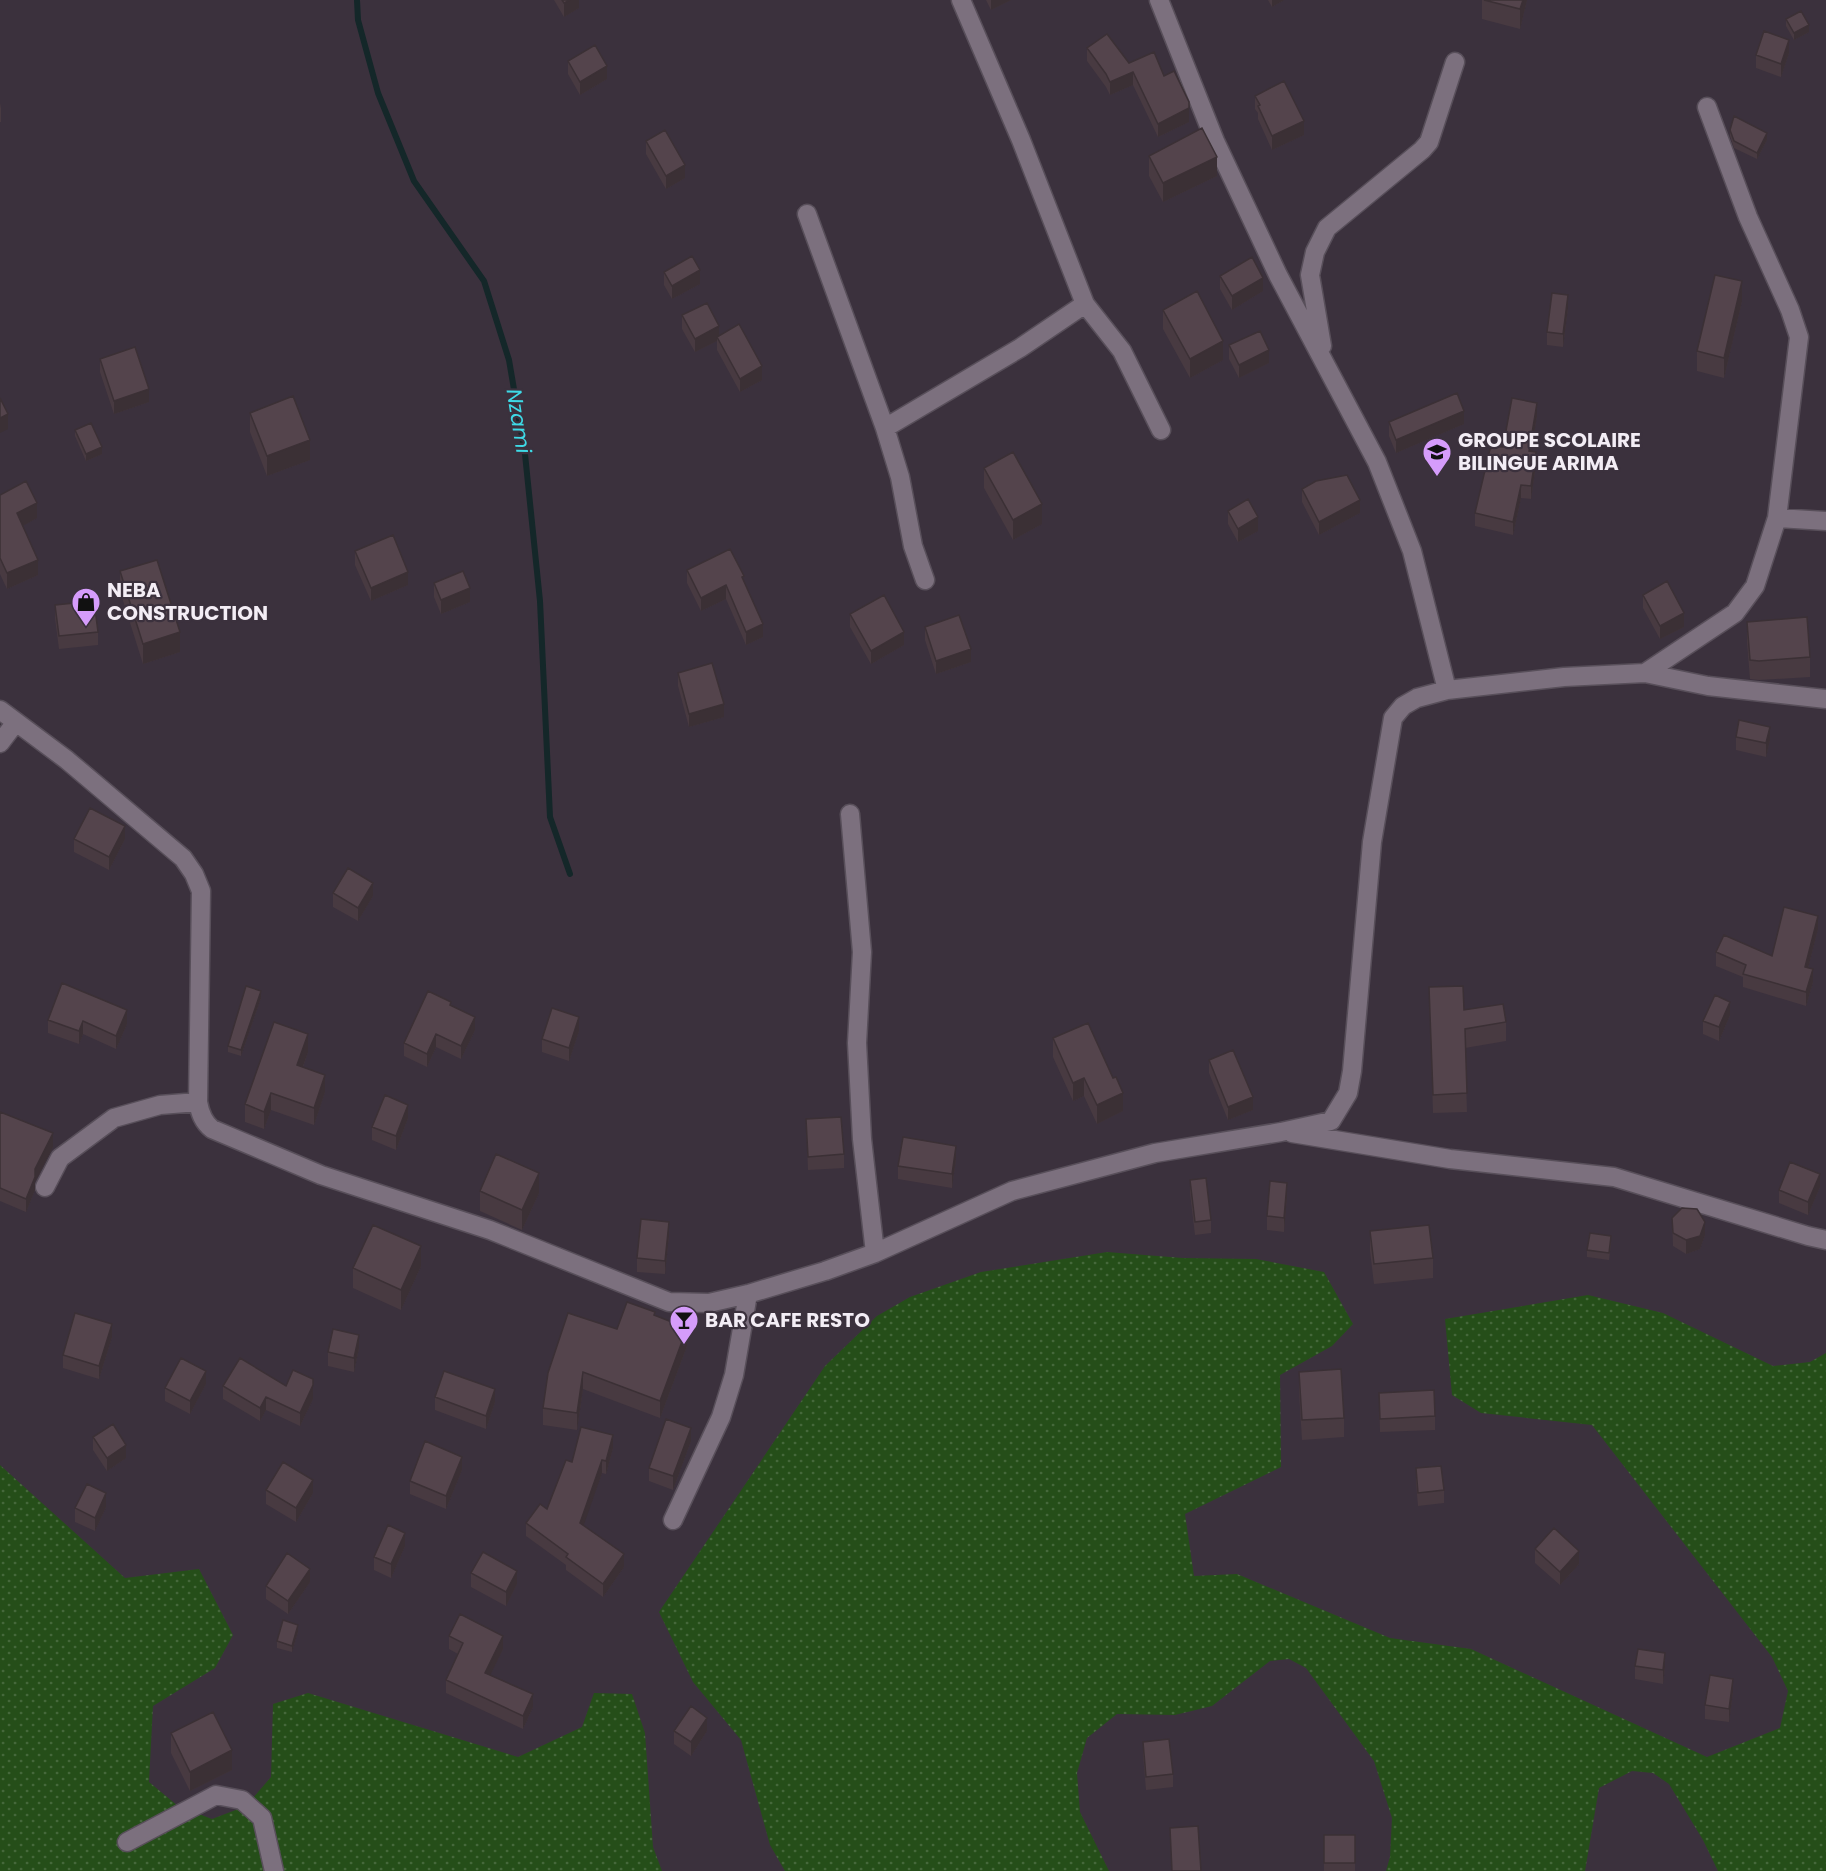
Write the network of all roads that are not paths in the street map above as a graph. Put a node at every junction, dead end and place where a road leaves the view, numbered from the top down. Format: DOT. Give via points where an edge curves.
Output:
graph roads {
  1 [pos="961,0"];
  2 [pos="1159,0"];
  3 [pos="1455,62"];
  4 [pos="1707,107"];
  5 [pos="807,214"];
  6 [pos="1085,304"];
  7 [pos="1325,363"];
  8 [pos="885,428"];
  9 [pos="1161,430"];
  10 [pos="1777,519"];
  11 [pos="1826,521"];
  12 [pos="925,580"];
  13 [pos="1645,673"];
  14 [pos="1447,690"];
  15 [pos="1826,699"];
  16 [pos="0,710"];
  17 [pos="16,722"];
  18 [pos="0,743"];
  19 [pos="850,813"];
  20 [pos="198,1102"];
  21 [pos="1281,1132"];
  22 [pos="45,1187"];
  23 [pos="1826,1240"];
  24 [pos="874,1253"];
  25 [pos="748,1294"];
  26 [pos="673,1520"];
  27 [pos="127,1842"];
  28 [pos="274,1871"];
  1 -- 6 [label="street"];
  2 -- 7 [label="street" via="1215,141 1278,275"];
  3 -- 7 [label="street" via="1429,142 1327,228 1315,252 1310,275"];
  4 -- 10 [label="street" via="1799,337"];
  5 -- 8 [label="street"];
  6 -- 8 [label="street" via="1020,348"];
  6 -- 9 [label="street" via="1122,351"];
  7 -- 14 [label="street" via="1377,462 1412,551"];
  8 -- 12 [label="street"];
  10 -- 11 [label="street"];
  10 -- 13 [label="street" via="1755,586 1735,613"];
  13 -- 14 [label="street"];
  13 -- 15 [label="street" via="1708,686"];
  14 -- 21 [label="street" via="1417,698 1403,706 1394,718 1372,842 1348,1093 1331,1121"];
  16 -- 17 [label="street"];
  17 -- 18 [label="street"];
  17 -- 20 [label="street" via="183,858 194,874 201,891"];
  19 -- 24 [label="street" via="862,952 857,1043 862,1139"];
  20 -- 22 [label="street" via="160,1105 114,1118 60,1158"];
  20 -- 25 [label="street" via="200,1113 212,1129 321,1176 490,1230 669,1302 709,1303"];
  21 -- 23 [label="street" via="1450,1159 1614,1177"];
  21 -- 24 [label="street" via="1155,1152 1012,1191"];
  24 -- 25 [label="street"];
  25 -- 26 [label="street" via="734,1375 721,1417"];
  27 -- 28 [label="street" via="216,1795 242,1800 262,1818"];
}
